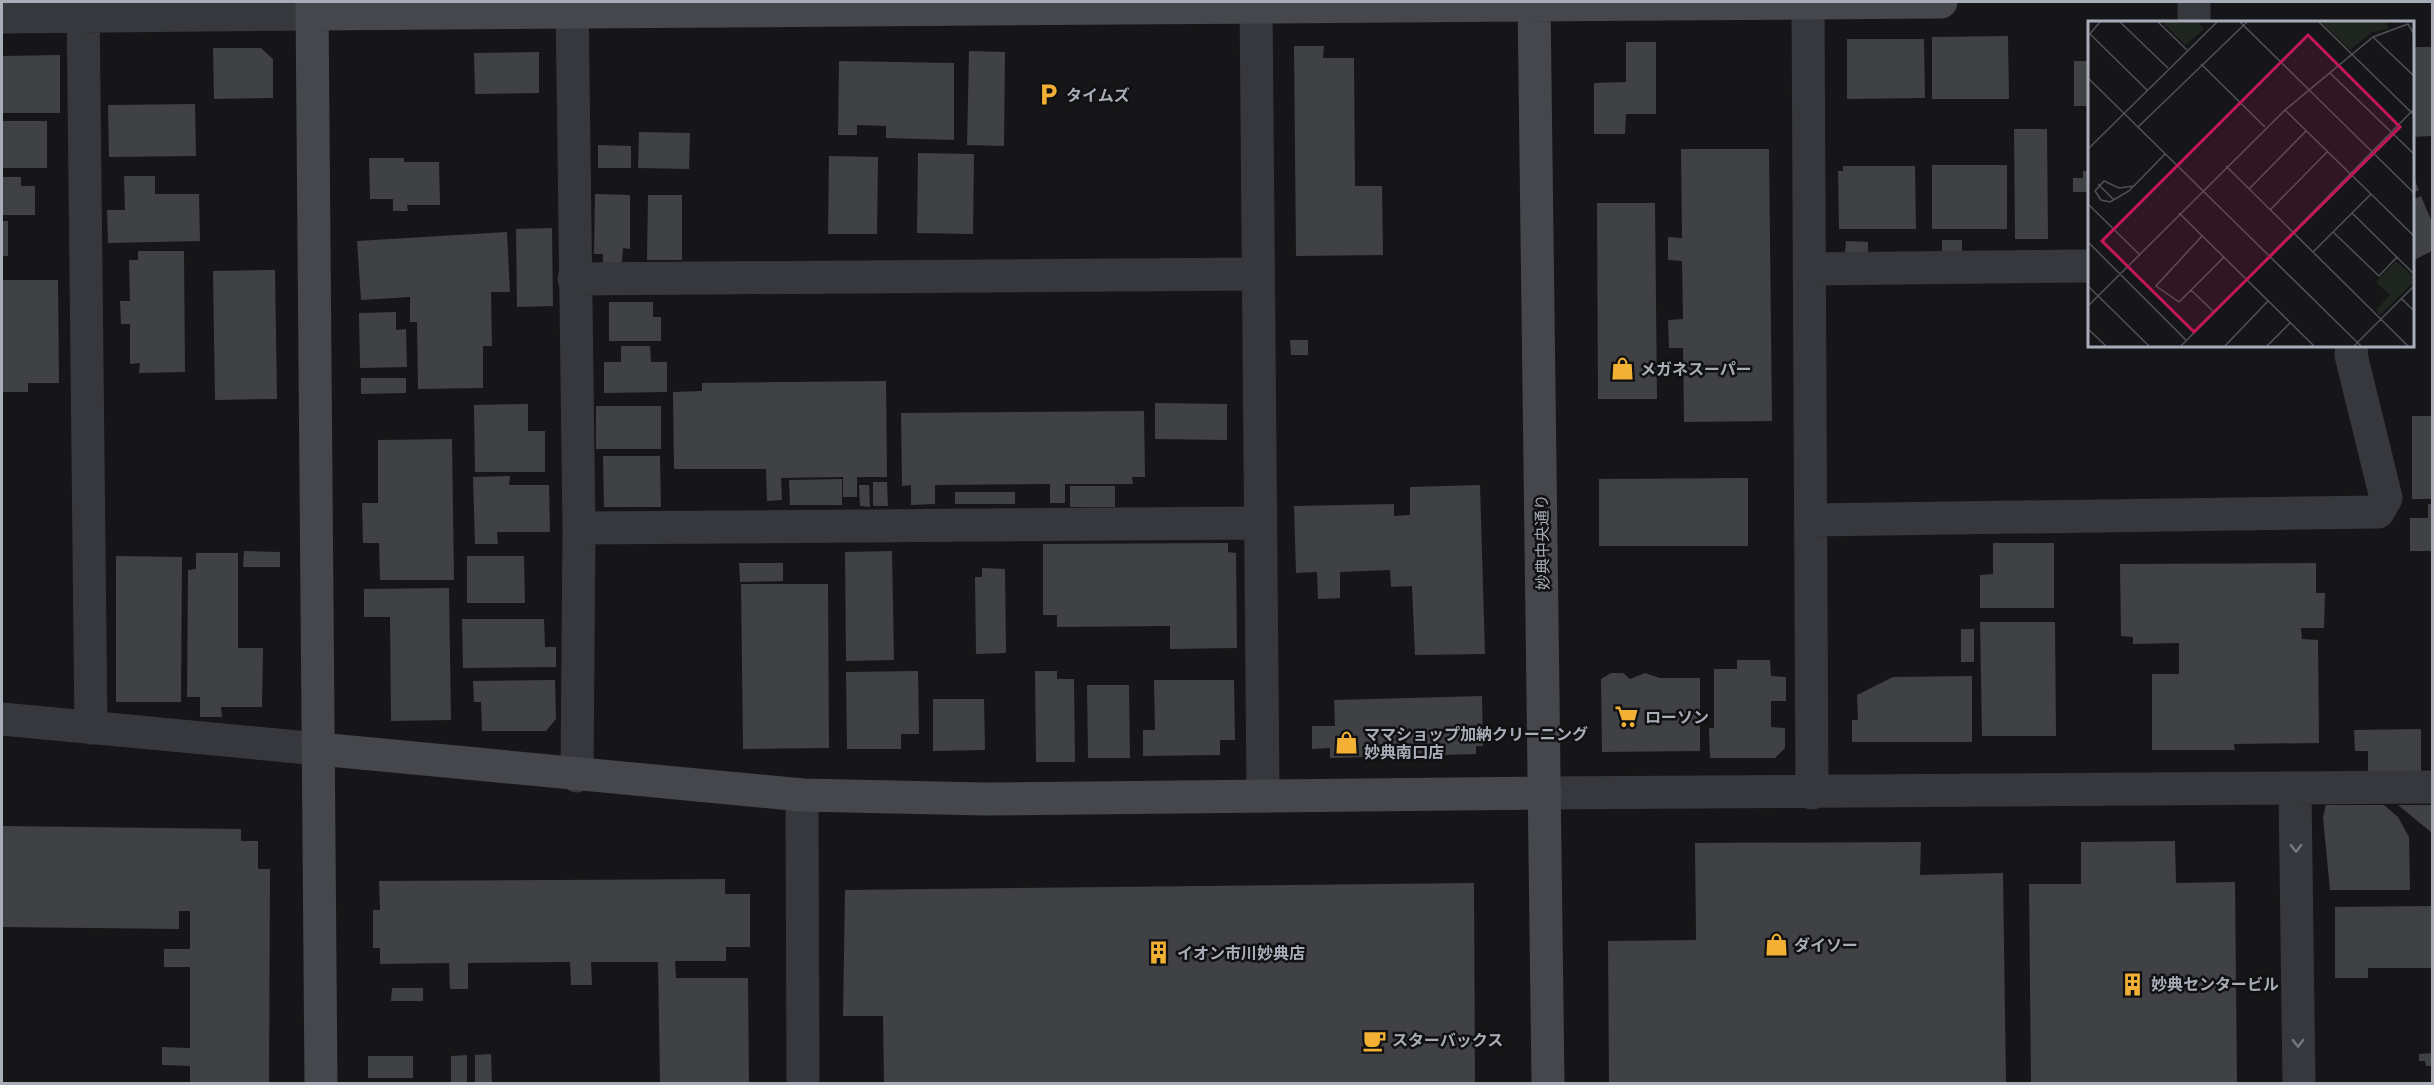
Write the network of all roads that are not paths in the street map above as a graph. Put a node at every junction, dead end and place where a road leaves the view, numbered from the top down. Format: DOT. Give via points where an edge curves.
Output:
graph roads {
  1 [pos="1808,2"];
  2 [pos="1941,2"];
  3 [pos="2194,2"];
  4 [pos="1534,3"];
  5 [pos="1256,4"];
  6 [pos="572,7"];
  7 [pos="312,8"];
  8 [pos="83,9"];
  9 [pos="2,17"];
  10 [pos="2194,21"];
  11 [pos="2088,266"];
  12 [pos="1810,269"];
  13 [pos="1258,274"];
  14 [pos="574,279"];
  15 [pos="2352,346"];
  16 [pos="1812,520"];
  17 [pos="1260,523"];
  18 [pos="579,528"];
  19 [pos="2,719"];
  20 [pos="92,728"];
  21 [pos="319,749"];
  22 [pos="578,776"];
  23 [pos="2433,787"];
  24 [pos="2295,790"];
  25 [pos="1545,793"];
  26 [pos="1812,793"];
  27 [pos="1263,794"];
  28 [pos="802,795"];
  29 [pos="321,1083"];
  30 [pos="803,1083"];
  31 [pos="1548,1083"];
  32 [pos="2299,1083"];
  1 -- 2 [label="street"];
  1 -- 4 [label="street"];
  1 -- 12 [label="street"];
  3 -- 10 [label="street"];
  4 -- 5 [label="street"];
  4 -- 25 [label="street, 妙典中央通り"];
  5 -- 6 [label="street"];
  5 -- 13 [label="street"];
  6 -- 7 [label="street"];
  6 -- 14 [label="street"];
  7 -- 8 [label="street"];
  7 -- 21 [label="street"];
  8 -- 9 [label="street"];
  8 -- 20 [label="street"];
  11 -- 12 [label="street"];
  12 -- 16 [label="street"];
  13 -- 14 [label="street"];
  13 -- 17 [label="street"];
  14 -- 18 [label="street"];
  15 -- 16 [label="street" via="2386,498 2378,512"];
  16 -- 26 [label="street"];
  17 -- 18 [label="street"];
  17 -- 27 [label="street"];
  18 -- 22 [label="street"];
  19 -- 20 [label="street"];
  20 -- 21 [label="street"];
  21 -- 22 [label="street"];
  21 -- 29 [label="street"];
  22 -- 28 [label="street"];
  23 -- 24 [label="street"];
  24 -- 26 [label="street"];
  24 -- 32 [label="street, one-way"];
  25 -- 26 [label="street"];
  25 -- 27 [label="street"];
  25 -- 31 [label="street, 妙典中央通り"];
  27 -- 28 [label="street" via="985,799"];
  28 -- 30 [label="street"];
}
